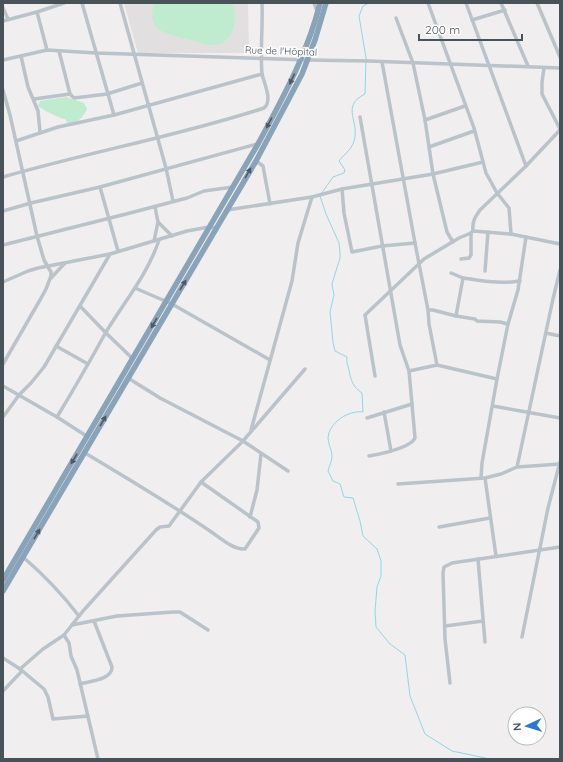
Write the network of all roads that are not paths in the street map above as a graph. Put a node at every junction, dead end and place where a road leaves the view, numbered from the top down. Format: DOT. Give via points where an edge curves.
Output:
graph roads {
  1 [pos="64,3"];
  2 [pos="82,3"];
  3 [pos="120,3"];
  4 [pos="262,3"];
  5 [pos="314,3"];
  6 [pos="320,3"];
  7 [pos="326,3"];
  8 [pos="428,3"];
  9 [pos="466,3"];
  10 [pos="501,3"];
  11 [pos="537,3"];
  12 [pos="50,5"];
  13 [pos="3,8"];
  14 [pos="505,10"];
  15 [pos="37,12"];
  16 [pos="317,13"];
  17 [pos="396,18"];
  18 [pos="8,19"];
  19 [pos="472,20"];
  20 [pos="3,21"];
  21 [pos="46,50"];
  22 [pos="59,51"];
  23 [pos="96,53"];
  24 [pos="135,54"];
  25 [pos="21,56"];
  26 [pos="560,57"];
  27 [pos="261,58"];
  28 [pos="3,60"];
  29 [pos="301,60"];
  30 [pos="308,60"];
  31 [pos="382,62"];
  32 [pos="413,63"];
  33 [pos="450,64"];
  34 [pos="489,66"];
  35 [pos="528,66"];
  36 [pos="544,68"];
  37 [pos="560,68"];
  38 [pos="262,74"];
  39 [pos="142,82"];
  40 [pos="3,90"];
  41 [pos="70,94"];
  42 [pos="107,94"];
  43 [pos="34,99"];
  44 [pos="148,106"];
  45 [pos="464,106"];
  46 [pos="114,115"];
  47 [pos="360,117"];
  48 [pos="425,120"];
  49 [pos="560,130"];
  50 [pos="474,131"];
  51 [pos="40,132"];
  52 [pos="158,138"];
  53 [pos="16,141"];
  54 [pos="258,144"];
  55 [pos="429,148"];
  56 [pos="256,161"];
  57 [pos="483,162"];
  58 [pos="526,166"];
  59 [pos="166,168"];
  60 [pos="23,171"];
  61 [pos="433,174"];
  62 [pos="3,177"];
  63 [pos="403,179"];
  64 [pos="372,184"];
  65 [pos="100,187"];
  66 [pos="233,187"];
  67 [pos="342,189"];
  68 [pos="498,193"];
  69 [pos="312,198"];
  70 [pos="173,201"];
  71 [pos="31,203"];
  72 [pos="270,204"];
  73 [pos="155,207"];
  74 [pos="227,210"];
  75 [pos="3,211"];
  76 [pos="109,219"];
  77 [pos="158,222"];
  78 [pos="212,228"];
  79 [pos="472,232"];
  80 [pos="488,232"];
  81 [pos="511,234"];
  82 [pos="37,236"];
  83 [pos="172,236"];
  84 [pos="526,237"];
  85 [pos="159,240"];
  86 [pos="154,241"];
  87 [pos="453,242"];
  88 [pos="415,243"];
  89 [pos="560,244"];
  90 [pos="3,245"];
  91 [pos="382,246"];
  92 [pos="118,251"];
  93 [pos="110,254"];
  94 [pos="461,259"];
  95 [pos="65,263"];
  96 [pos="419,264"];
  97 [pos="47,266"];
  98 [pos="560,270"];
  99 [pos="485,271"];
  100 [pos="451,273"];
  101 [pos="464,278"];
  102 [pos="51,279"];
  103 [pos="520,281"];
  104 [pos="3,282"];
  105 [pos="135,288"];
  106 [pos="390,290"];
  107 [pos="169,303"];
  108 [pos="80,306"];
  109 [pos="428,310"];
  110 [pos="456,316"];
  111 [pos="508,324"];
  112 [pos="106,333"];
  113 [pos="546,333"];
  114 [pos="560,336"];
  115 [pos="56,346"];
  116 [pos="135,360"];
  117 [pos="270,360"];
  118 [pos="3,364"];
  119 [pos="88,364"];
  120 [pos="437,365"];
  121 [pos="305,369"];
  122 [pos="409,371"];
  123 [pos="375,376"];
  124 [pos="128,378"];
  125 [pos="497,379"];
  126 [pos="3,386"];
  127 [pos="19,395"];
  128 [pos="412,404"];
  129 [pos="493,406"];
  130 [pos="384,412"];
  131 [pos="528,413"];
  132 [pos="3,417"];
  133 [pos="58,417"];
  134 [pos="368,418"];
  135 [pos="560,418"];
  136 [pos="251,431"];
  137 [pos="89,438"];
  138 [pos="243,441"];
  139 [pos="391,451"];
  140 [pos="85,453"];
  141 [pos="261,454"];
  142 [pos="369,456"];
  143 [pos="560,463"];
  144 [pos="517,467"];
  145 [pos="288,471"];
  146 [pos="483,478"];
  147 [pos="201,482"];
  148 [pos="398,484"];
  149 [pos="180,510"];
  150 [pos="250,517"];
  151 [pos="490,518"];
  152 [pos="439,527"];
  153 [pos="560,547"];
  154 [pos="540,550"];
  155 [pos="496,556"];
  156 [pos="23,557"];
  157 [pos="478,559"];
  158 [pos="3,580"];
  159 [pos="3,591"];
  160 [pos="79,616"];
  161 [pos="94,621"];
  162 [pos="483,621"];
  163 [pos="72,625"];
  164 [pos="445,626"];
  165 [pos="208,630"];
  166 [pos="64,635"];
  167 [pos="522,637"];
  168 [pos="485,642"];
  169 [pos="3,658"];
  170 [pos="21,670"];
  171 [pos="450,683"];
  172 [pos="80,684"];
  173 [pos="3,691"];
  174 [pos="88,716"];
  175 [pos="98,759"];
  1 -- 12 [label="street"];
  2 -- 23 [label="street"];
  3 -- 24 [label="street"];
  4 -- 27 [label="street"];
  5 -- 16 [label="street"];
  6 -- 16 [label="highway"];
  7 -- 30 [label="highway"];
  8 -- 33 [label="street"];
  9 -- 19 [label="street"];
  10 -- 14 [label="street"];
  11 -- 26 [label="street"];
  12 -- 15 [label="street"];
  13 -- 18 [label="street"];
  14 -- 19 [label="street"];
  14 -- 35 [label="street"];
  15 -- 18 [label="street"];
  15 -- 21 [label="street"];
  16 -- 29 [label="highway"];
  17 -- 32 [label="street"];
  18 -- 20 [label="street"];
  19 -- 34 [label="street"];
  21 -- 22 [label="street, Rue de l'Hôpital"];
  21 -- 25 [label="street, Rue de l'Hôpital"];
  22 -- 23 [label="street, Rue de l'Hôpital"];
  22 -- 41 [label="street"];
  23 -- 24 [label="street, Rue de l'Hôpital"];
  23 -- 42 [label="street"];
  24 -- 27 [label="street, Rue de l'Hôpital"];
  24 -- 39 [label="street"];
  25 -- 28 [label="street, Rue de l'Hôpital"];
  25 -- 43 [label="street" via="28,87"];
  27 -- 29 [label="street, Rue de l'Hôpital"];
  27 -- 38 [label="street"];
  29 -- 30 [label="street, Rue de l'Hôpital"];
  29 -- 54 [label="highway, one-way"];
  30 -- 31 [label="street, Rue de l'Hôpital"];
  30 -- 56 [label="highway"];
  31 -- 32 [label="street, Rue de l'Hôpital"];
  31 -- 63 [label="street"];
  32 -- 33 [label="street, Rue de l'Hôpital"];
  32 -- 48 [label="street"];
  33 -- 34 [label="street, Rue de l'Hôpital"];
  33 -- 45 [label="street"];
  34 -- 35 [label="street, Rue de l'Hôpital"];
  34 -- 58 [label="street"];
  35 -- 36 [label="street, Rue de l'Hôpital"];
  36 -- 37 [label="street, Rue de l'Hôpital"];
  36 -- 49 [label="street" via="542,94"];
  38 -- 44 [label="street"];
  38 -- 52 [label="street" via="268,99 264,108"];
  39 -- 42 [label="street"];
  39 -- 44 [label="street"];
  40 -- 53 [label="street"];
  41 -- 42 [label="street" via="74,98"];
  41 -- 43 [label="street"];
  42 -- 46 [label="street"];
  43 -- 51 [label="street"];
  44 -- 46 [label="street"];
  44 -- 52 [label="street"];
  45 -- 48 [label="street"];
  45 -- 50 [label="street"];
  46 -- 51 [label="street"];
  47 -- 64 [label="street"];
  48 -- 55 [label="street"];
  49 -- 58 [label="street"];
  50 -- 55 [label="street"];
  50 -- 57 [label="street"];
  51 -- 53 [label="street"];
  52 -- 59 [label="street"];
  52 -- 60 [label="street"];
  53 -- 60 [label="street"];
  54 -- 59 [label="street"];
  54 -- 66 [label="highway"];
  55 -- 61 [label="street"];
  56 -- 72 [label="street" via="263,166"];
  74 -- 56 [label="highway, one-way"];
  57 -- 61 [label="street"];
  57 -- 68 [label="street" via="486,173"];
  58 -- 68 [label="street"];
  59 -- 65 [label="street"];
  59 -- 70 [label="street"];
  60 -- 62 [label="street"];
  60 -- 71 [label="street"];
  61 -- 63 [label="street"];
  61 -- 87 [label="street" via="446,232"];
  63 -- 64 [label="street"];
  63 -- 88 [label="street"];
  64 -- 67 [label="street"];
  64 -- 91 [label="street"];
  65 -- 71 [label="street"];
  65 -- 76 [label="street"];
  66 -- 70 [label="street" via="208,190"];
  66 -- 78 [label="highway"];
  67 -- 69 [label="street"];
  67 -- 91 [label="street" via="352,252"];
  68 -- 79 [label="street" via="476,216"];
  68 -- 81 [label="street" via="509,208"];
  69 -- 72 [label="street"];
  69 -- 117 [label="street" via="298,242 292,281"];
  70 -- 73 [label="street"];
  71 -- 75 [label="street"];
  71 -- 82 [label="street"];
  72 -- 74 [label="street"];
  73 -- 76 [label="street"];
  73 -- 77 [label="street"];
  74 -- 78 [label="highway"];
  76 -- 82 [label="street"];
  76 -- 92 [label="street"];
  77 -- 83 [label="street"];
  77 -- 86 [label="street"];
  78 -- 83 [label="street"];
  78 -- 107 [label="highway"];
  79 -- 80 [label="street"];
  79 -- 87 [label="street"];
  79 -- 94 [label="street" via="471,256"];
  80 -- 81 [label="street"];
  80 -- 99 [label="street"];
  81 -- 84 [label="street"];
  82 -- 90 [label="street"];
  82 -- 97 [label="street"];
  83 -- 85 [label="street"];
  84 -- 89 [label="street"];
  84 -- 103 [label="street"];
  85 -- 86 [label="street"];
  85 -- 105 [label="street" via="153,257"];
  86 -- 92 [label="street"];
  87 -- 96 [label="street"];
  88 -- 91 [label="street"];
  88 -- 96 [label="street"];
  91 -- 106 [label="street"];
  92 -- 93 [label="street"];
  93 -- 95 [label="street"];
  93 -- 108 [label="street"];
  95 -- 97 [label="street"];
  95 -- 102 [label="street"];
  96 -- 106 [label="street"];
  96 -- 109 [label="street"];
  97 -- 102 [label="street" via="51,272"];
  97 -- 104 [label="street"];
  98 -- 113 [label="street"];
  100 -- 101 [label="street"];
  101 -- 103 [label="street" via="510,283"];
  101 -- 110 [label="street"];
  102 -- 118 [label="street"];
  103 -- 111 [label="street"];
  105 -- 107 [label="street"];
  105 -- 112 [label="street"];
  106 -- 122 [label="street" via="400,345"];
  106 -- 123 [label="street" via="365,315"];
  107 -- 116 [label="highway"];
  107 -- 117 [label="street"];
  108 -- 112 [label="street"];
  108 -- 115 [label="street"];
  109 -- 110 [label="street"];
  109 -- 120 [label="street"];
  110 -- 111 [label="street"];
  111 -- 125 [label="street"];
  112 -- 116 [label="street"];
  112 -- 119 [label="street"];
  113 -- 114 [label="street"];
  113 -- 131 [label="street"];
  115 -- 119 [label="street"];
  115 -- 127 [label="street" via="44,367"];
  116 -- 124 [label="highway"];
  116 -- 137 [label="highway"];
  117 -- 136 [label="street"];
  119 -- 133 [label="street"];
  120 -- 122 [label="street"];
  120 -- 125 [label="street"];
  121 -- 136 [label="street"];
  122 -- 128 [label="street"];
  137 -- 124 [label="highway, one-way"];
  124 -- 138 [label="street"];
  125 -- 129 [label="street"];
  126 -- 127 [label="street"];
  127 -- 132 [label="street"];
  127 -- 133 [label="street"];
  128 -- 130 [label="street"];
  128 -- 139 [label="street" via="415,440"];
  129 -- 131 [label="street"];
  129 -- 146 [label="street" via="482,463"];
  130 -- 134 [label="street"];
  130 -- 139 [label="street"];
  131 -- 135 [label="street"];
  131 -- 144 [label="street"];
  133 -- 137 [label="street"];
  136 -- 138 [label="street"];
  137 -- 140 [label="highway"];
  137 -- 158 [label="highway, one-way"];
  138 -- 141 [label="street"];
  138 -- 147 [label="street"];
  139 -- 142 [label="street"];
  140 -- 149 [label="street"];
  156 -- 140 [label="highway, one-way"];
  141 -- 145 [label="street"];
  141 -- 150 [label="street" via="257,490"];
  143 -- 144 [label="street"];
  143 -- 154 [label="street"];
  144 -- 146 [label="street"];
  146 -- 148 [label="street"];
  146 -- 151 [label="street"];
  147 -- 149 [label="street"];
  147 -- 150 [label="street"];
  149 -- 150 [label="street" via="228,543 243,549 259,528 258,522"];
  149 -- 160 [label="street" via="169,526 156,530 135,552"];
  151 -- 152 [label="street"];
  151 -- 155 [label="street"];
  153 -- 154 [label="street"];
  154 -- 155 [label="street"];
  154 -- 167 [label="street"];
  155 -- 157 [label="street"];
  156 -- 159 [label="highway"];
  156 -- 160 [label="street" via="59,590"];
  157 -- 162 [label="street"];
  157 -- 164 [label="street" via="452,563 444,567 442,573"];
  160 -- 163 [label="street"];
  161 -- 163 [label="street"];
  161 -- 165 [label="street" via="117,616 180,612"];
  161 -- 172 [label="street" via="112,671 103,678"];
  162 -- 164 [label="street"];
  162 -- 168 [label="street"];
  163 -- 166 [label="street"];
  164 -- 171 [label="street"];
  166 -- 170 [label="street" via="43,649"];
  166 -- 172 [label="street" via="69,643"];
  169 -- 170 [label="street"];
  170 -- 173 [label="street"];
  170 -- 174 [label="street" via="47,693 53,719"];
  172 -- 174 [label="street"];
  174 -- 175 [label="street"];
}
